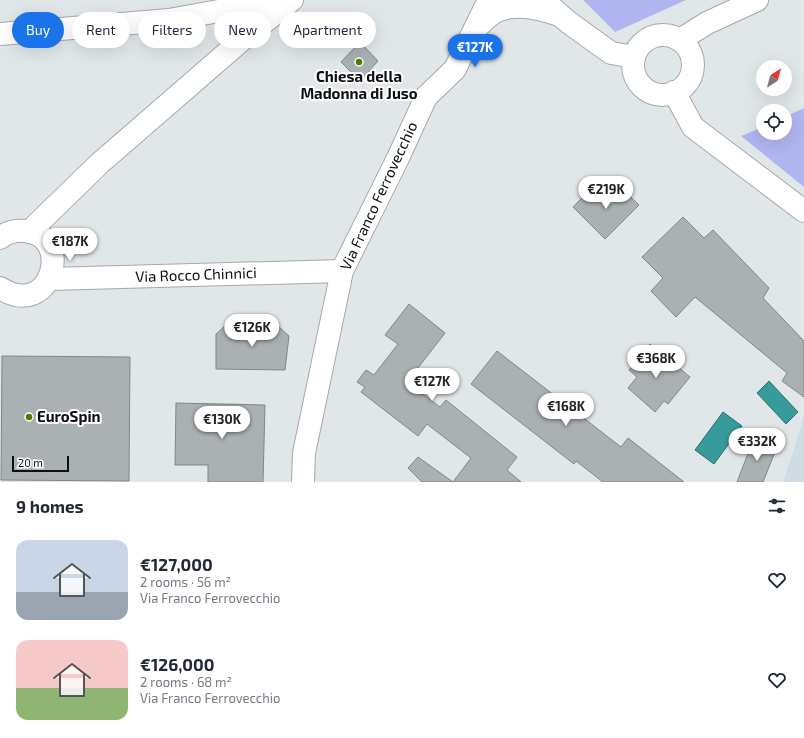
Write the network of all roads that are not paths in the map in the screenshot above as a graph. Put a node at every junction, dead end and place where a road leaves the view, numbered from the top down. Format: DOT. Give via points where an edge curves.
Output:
graph roads {
  1 [pos="280,0"];
  2 [pos="292,0"];
  3 [pos="489,0"];
  4 [pos="543,0"];
  5 [pos="757,0"];
  6 [pos="562,16"];
  7 [pos="475,29"];
  8 [pos="0,34"];
  9 [pos="680,40"];
  10 [pos="634,57"];
  11 [pos="674,92"];
  12 [pos="804,211"];
  13 [pos="29,232"];
  14 [pos="0,238"];
  15 [pos="342,271"];
  16 [pos="50,279"];
  17 [pos="0,288"];
  18 [pos="303,482"];
  1 -- 8 [label="street" via="169,20"];
  2 -- 13 [label="street" via="100,163"];
  3 -- 7 [label="street, Via Franco Ferrovecchio"];
  4 -- 6 [label="street"];
  5 -- 9 [label="street" via="707,23"];
  6 -- 7 [label="street" via="522,6 496,11"];
  6 -- 10 [label="street" via="611,53"];
  7 -- 15 [label="street, Via Franco Ferrovecchio" via="455,69 426,97"];
  9 -- 10 [label="street" via="665,35 653,37 642,43"];
  9 -- 11 [label="street" via="691,55 692,64 688,81"];
  10 -- 11 [label="street" via="634,73 643,87 658,94"];
  11 -- 12 [label="street" via="693,127"];
  13 -- 14 [label="street" via="11,232"];
  13 -- 16 [label="street" via="46,242 51,250 53,269"];
  15 -- 16 [label="street, Via Rocco Chinnici"];
  15 -- 18 [label="street, Via Franco Ferrovecchio" via="304,452"];
  16 -- 17 [label="street" via="36,292 27,296 17,296"];
}
